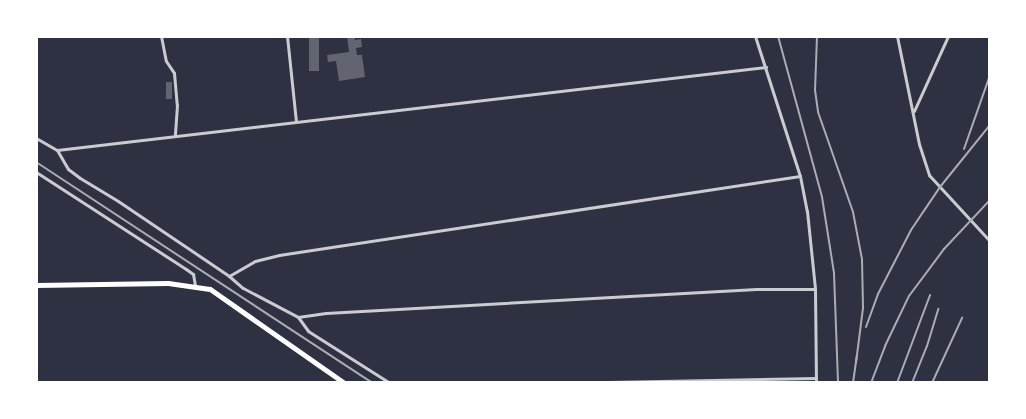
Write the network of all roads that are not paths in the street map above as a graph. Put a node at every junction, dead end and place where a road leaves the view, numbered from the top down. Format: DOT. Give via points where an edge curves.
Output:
graph roads {
  1 [pos="161,36"];
  2 [pos="287,36"];
  3 [pos="755,36"];
  4 [pos="897,36"];
  5 [pos="948,36"];
  6 [pos="766,67"];
  7 [pos="914,111"];
  8 [pos="296,121"];
  9 [pos="174,135"];
  10 [pos="36,138"];
  11 [pos="57,150"];
  12 [pos="36,172"];
  13 [pos="800,176"];
  14 [pos="990,241"];
  15 [pos="229,276"];
  16 [pos="36,285"];
  17 [pos="195,285"];
  18 [pos="815,289"];
  19 [pos="298,317"];
  20 [pos="816,378"];
  21 [pos="344,383"];
  22 [pos="390,383"];
  23 [pos="558,383"];
  24 [pos="816,383"];
  1 -- 9 [label="street" via="166,61 174,73 177,104"];
  2 -- 8 [label="street"];
  3 -- 6 [label="street"];
  4 -- 7 [label="street"];
  5 -- 7 [label="street"];
  6 -- 8 [label="street"];
  6 -- 13 [label="street"];
  7 -- 14 [label="street" via="918,144 929,175"];
  8 -- 9 [label="street"];
  9 -- 11 [label="street"];
  10 -- 11 [label="street"];
  11 -- 15 [label="street" via="68,169"];
  12 -- 17 [label="street" via="186,269 193,274"];
  13 -- 15 [label="street" via="279,255 255,261"];
  13 -- 18 [label="street"];
  15 -- 19 [label="street" via="243,288"];
  16 -- 17 [label="main road"];
  17 -- 21 [label="main road" via="210,289"];
  18 -- 19 [label="street" via="746,289 336,312"];
  18 -- 20 [label="street"];
  19 -- 22 [label="street" via="308,331"];
  20 -- 23 [label="street"];
  20 -- 24 [label="street"];
}
